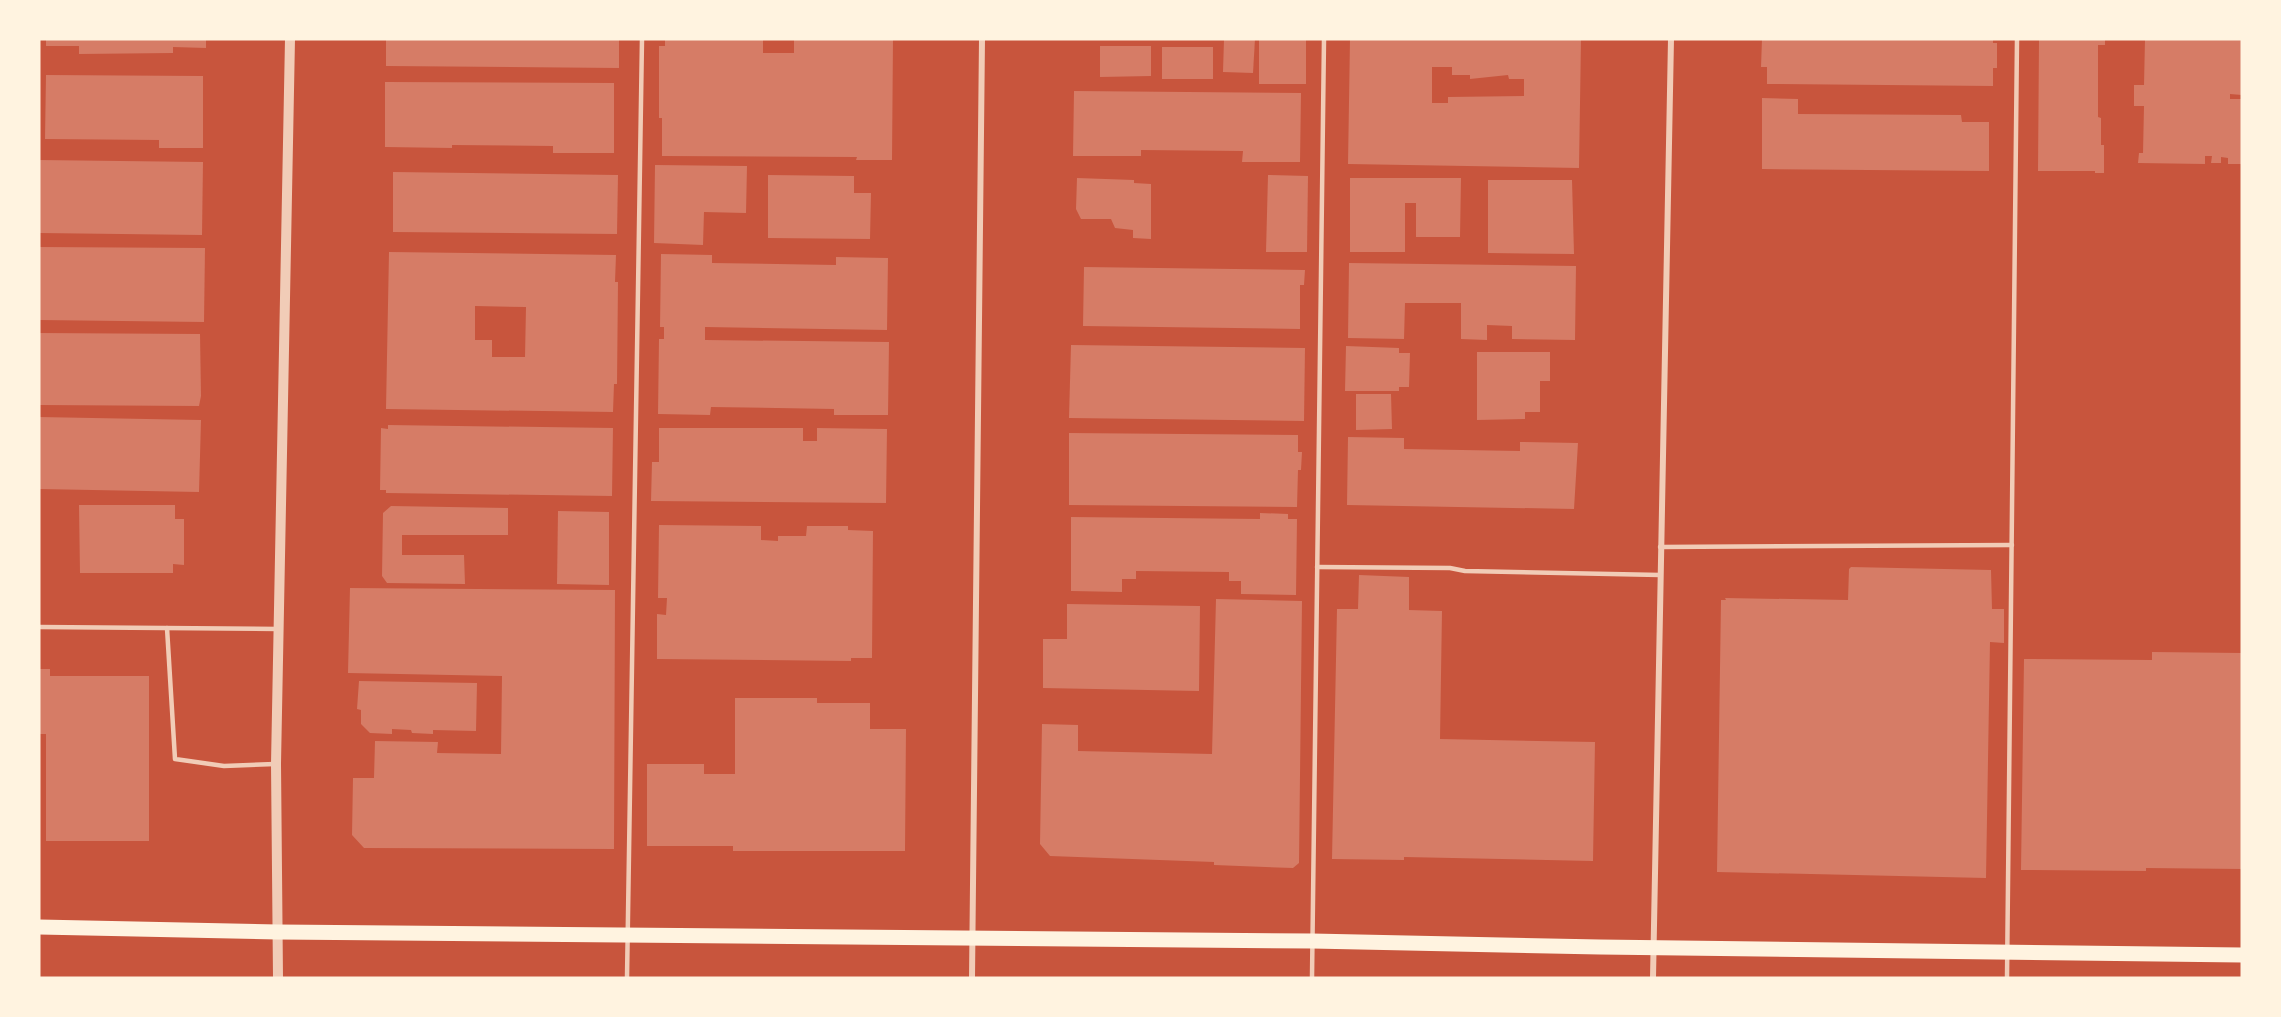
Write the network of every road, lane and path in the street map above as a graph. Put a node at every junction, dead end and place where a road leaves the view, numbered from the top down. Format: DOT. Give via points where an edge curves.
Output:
graph roads {
  1 [pos="290,39"];
  2 [pos="642,39"];
  3 [pos="982,39"];
  4 [pos="1324,39"];
  5 [pos="1671,39"];
  6 [pos="2017,39"];
  7 [pos="2012,545"];
  8 [pos="1660,547"];
  9 [pos="1317,567"];
  10 [pos="1660,574"];
  11 [pos="39,627"];
  12 [pos="167,628"];
  13 [pos="279,629"];
  14 [pos="276,764"];
  15 [pos="39,927"];
  16 [pos="278,932"];
  17 [pos="628,934"];
  18 [pos="972,939"];
  19 [pos="1312,941"];
  20 [pos="1652,947"];
  21 [pos="2007,952"];
  22 [pos="2242,955"];
  23 [pos="278,978"];
  24 [pos="627,978"];
  25 [pos="972,978"];
  26 [pos="1312,978"];
  27 [pos="1653,978"];
  28 [pos="2007,978"];
  1 -- 13 [label="street"];
  2 -- 17 [label="lane"];
  3 -- 18 [label="street"];
  4 -- 9 [label="lane"];
  5 -- 8 [label="street"];
  6 -- 7 [label="lane"];
  7 -- 8 [label="lane"];
  7 -- 21 [label="lane"];
  8 -- 10 [label="street"];
  9 -- 10 [label="lane"];
  9 -- 19 [label="lane"];
  10 -- 20 [label="street"];
  11 -- 12 [label="lane"];
  12 -- 13 [label="lane"];
  12 -- 14 [label="lane" via="175,759 224,766"];
  13 -- 14 [label="street"];
  14 -- 16 [label="street"];
  15 -- 16 [label="main road"];
  16 -- 17 [label="main road"];
  16 -- 23 [label="street"];
  17 -- 18 [label="main road"];
  17 -- 24 [label="lane"];
  18 -- 19 [label="main road"];
  18 -- 25 [label="street"];
  19 -- 20 [label="main road"];
  19 -- 26 [label="lane"];
  20 -- 21 [label="main road"];
  20 -- 27 [label="street"];
  21 -- 22 [label="main road"];
  21 -- 28 [label="lane"];
}
